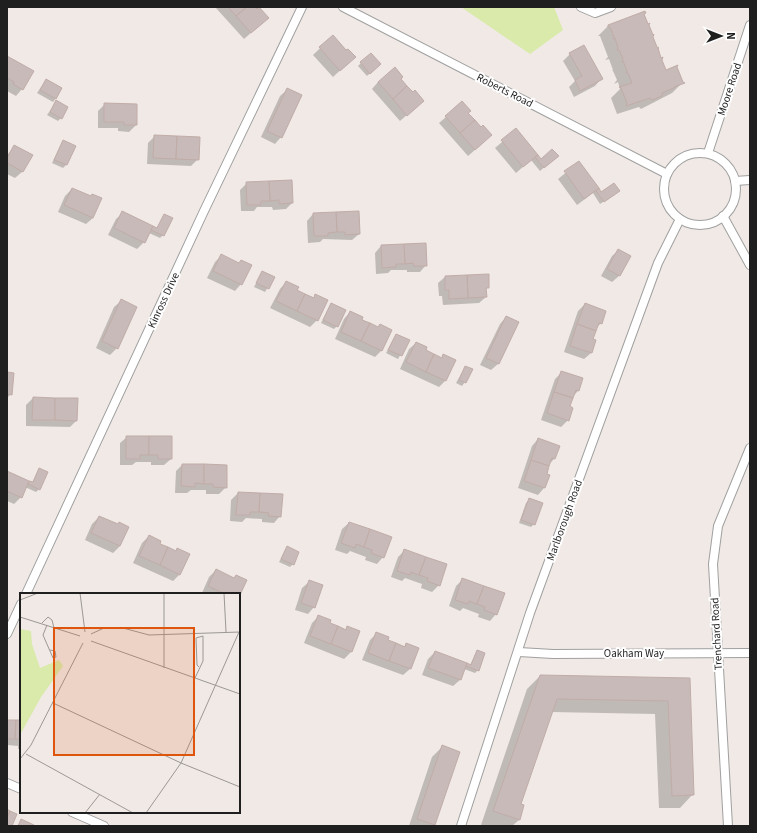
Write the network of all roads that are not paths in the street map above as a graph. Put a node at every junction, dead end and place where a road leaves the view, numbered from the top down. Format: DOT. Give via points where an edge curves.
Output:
graph roads {
  1 [pos="302,7"];
  2 [pos="343,7"];
  3 [pos="581,7"];
  4 [pos="611,7"];
  5 [pos="750,26"];
  6 [pos="708,153"];
  7 [pos="667,174"];
  8 [pos="750,180"];
  9 [pos="735,181"];
  10 [pos="723,216"];
  11 [pos="680,219"];
  12 [pos="750,265"];
  13 [pos="750,448"];
  14 [pos="26,593"];
  15 [pos="20,606"];
  16 [pos="7,634"];
  17 [pos="519,652"];
  18 [pos="717,653"];
  19 [pos="750,653"];
  20 [pos="7,783"];
  21 [pos="20,789"];
  22 [pos="74,813"];
  23 [pos="104,826"];
  24 [pos="461,826"];
  25 [pos="728,826"];
  1 -- 14 [label="lane, Kinross Drive"];
  2 -- 7 [label="lane, Roberts Road"];
  3 -- 4 [label="lane" via="595,12"];
  5 -- 6 [label="lane, Moore Road"];
  6 -- 7 [label="lane" via="684,156"];
  6 -- 9 [label="lane" via="726,163"];
  7 -- 11 [label="lane" via="664,194 673,212"];
  8 -- 9 [label="lane"];
  9 -- 10 [label="lane" via="734,200"];
  10 -- 11 [label="lane" via="702,225"];
  10 -- 12 [label="lane"];
  11 -- 17 [label="lane, Marlborough Road" via="658,263 530,613"];
  13 -- 18 [label="lane, Trenchard Road" via="718,526 714,545"];
  15 -- 16 [label="lane"];
  17 -- 18 [label="lane, Oakham Way"];
  17 -- 24 [label="lane, Marlborough Road"];
  18 -- 19 [label="lane, Oakham Way"];
  18 -- 25 [label="lane, Trenchard Road"];
  20 -- 21 [label="lane"];
  22 -- 23 [label="lane"];
}
